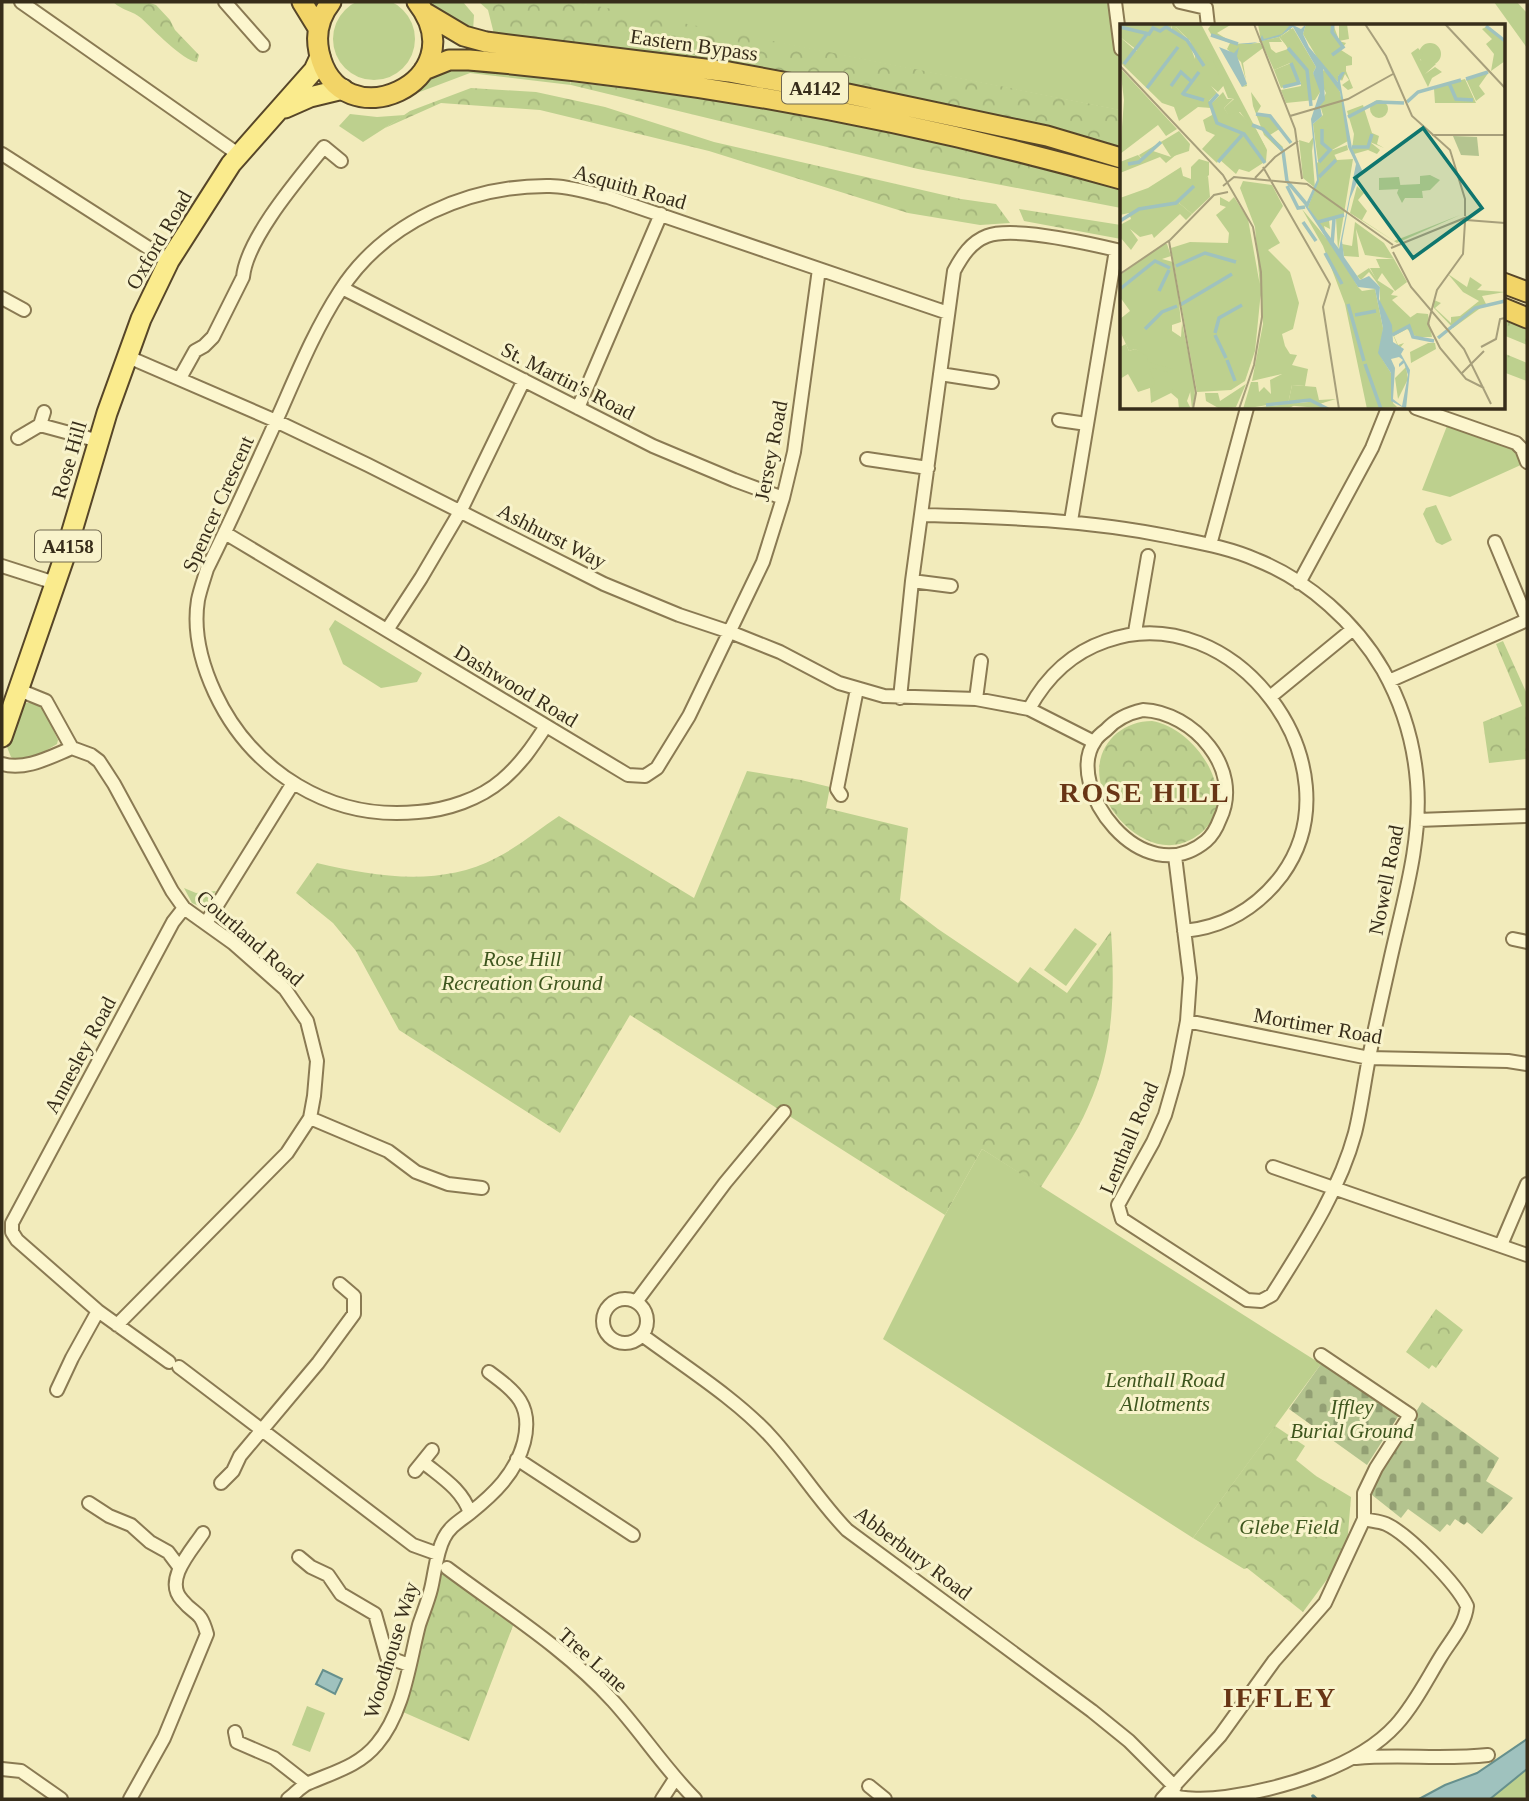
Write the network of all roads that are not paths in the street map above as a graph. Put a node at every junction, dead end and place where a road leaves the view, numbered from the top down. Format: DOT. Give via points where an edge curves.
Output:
graph roads {
  1 [pos="22,2"];
  2 [pos="225,2"];
  3 [pos="302,2"];
  4 [pos="331,2"];
  5 [pos="1115,2"];
  6 [pos="1180,2"];
  7 [pos="1206,5"];
  8 [pos="422,8"];
  9 [pos="1208,24"];
  10 [pos="318,28"];
  11 [pos="1120,41"];
  12 [pos="264,45"];
  13 [pos="320,57"];
  14 [pos="424,70"];
  15 [pos="343,89"];
  16 [pos="267,121"];
  17 [pos="2,154"];
  18 [pos="238,154"];
  19 [pos="1120,158"];
  20 [pos="341,161"];
  21 [pos="1120,179"];
  22 [pos="661,214"];
  23 [pos="1119,251"];
  24 [pos="169,261"];
  25 [pos="819,269"];
  26 [pos="1504,283"];
  27 [pos="342,288"];
  28 [pos="1526,291"];
  29 [pos="2,298"];
  30 [pos="1504,308"];
  31 [pos="24,310"];
  32 [pos="948,313"];
  33 [pos="1527,318"];
  34 [pos="126,356"];
  35 [pos="940,373"];
  36 [pos="180,379"];
  37 [pos="524,380"];
  38 [pos="992,382"];
  39 [pos="113,395"];
  40 [pos="578,408"];
  41 [pos="1246,410"];
  42 [pos="1387,410"];
  43 [pos="1422,410"];
  44 [pos="1059,419"];
  45 [pos="276,421"];
  46 [pos="1087,424"];
  47 [pos="18,438"];
  48 [pos="99,440"];
  49 [pos="867,459"];
  50 [pos="1527,462"];
  51 [pos="928,468"];
  52 [pos="783,498"];
  53 [pos="461,510"];
  54 [pos="921,515"];
  55 [pos="1071,521"];
  56 [pos="225,533"];
  57 [pos="1495,542"];
  58 [pos="1210,545"];
  59 [pos="1148,556"];
  60 [pos="2,566"];
  61 [pos="912,581"];
  62 [pos="55,583"];
  63 [pos="1299,583"];
  64 [pos="951,586"];
  65 [pos="1527,619"];
  66 [pos="1353,629"];
  67 [pos="387,630"];
  68 [pos="730,632"];
  69 [pos="1135,632"];
  70 [pos="981,661"];
  71 [pos="1389,681"];
  72 [pos="857,689"];
  73 [pos="19,690"];
  74 [pos="1270,697"];
  75 [pos="900,698"];
  76 [pos="975,699"];
  77 [pos="1029,709"];
  78 [pos="546,726"];
  79 [pos="2,737"];
  80 [pos="1094,742"];
  81 [pos="72,748"];
  82 [pos="2,764"];
  83 [pos="293,783"];
  84 [pos="841,795"];
  85 [pos="1527,816"];
  86 [pos="1418,820"];
  87 [pos="1175,856"];
  88 [pos="184,908"];
  89 [pos="206,923"];
  90 [pos="1184,932"];
  91 [pos="1513,939"];
  92 [pos="1527,942"];
  93 [pos="1187,1021"];
  94 [pos="1369,1058"];
  95 [pos="1527,1064"];
  96 [pos="784,1112"];
  97 [pos="310,1118"];
  98 [pos="1273,1167"];
  99 [pos="1527,1184"];
  100 [pos="1335,1187"];
  101 [pos="482,1188"];
  102 [pos="1501,1245"];
  103 [pos="1527,1255"];
  104 [pos="340,1284"];
  105 [pos="1272,1295"];
  106 [pos="636,1301"];
  107 [pos="98,1311"];
  108 [pos="117,1325"];
  109 [pos="642,1335"];
  110 [pos="1321,1355"];
  111 [pos="489,1372"];
  112 [pos="55,1391"];
  113 [pos="262,1431"];
  114 [pos="432,1450"];
  115 [pos="517,1459"];
  116 [pos="221,1483"];
  117 [pos="89,1503"];
  118 [pos="470,1513"];
  119 [pos="1364,1519"];
  120 [pos="203,1533"];
  121 [pos="633,1535"];
  122 [pos="438,1554"];
  123 [pos="299,1557"];
  124 [pos="180,1568"];
  125 [pos="447,1568"];
  126 [pos="409,1665"];
  127 [pos="235,1732"];
  128 [pos="1488,1755"];
  129 [pos="1356,1758"];
  130 [pos="2,1769"];
  131 [pos="675,1779"];
  132 [pos="306,1783"];
  133 [pos="869,1786"];
  134 [pos="1169,1793"];
  135 [pos="61,1799"];
  136 [pos="130,1799"];
  137 [pos="288,1799"];
  138 [pos="662,1799"];
  139 [pos="695,1799"];
  140 [pos="885,1799"];
  1 -- 18 [label="street"];
  2 -- 12 [label="street"];
  3 -- 10 [label="highway"];
  4 -- 10 [label="highway"];
  5 -- 11 [label="street"];
  6 -- 7 [label="street"];
  7 -- 9 [label="street"];
  8 -- 14 [label="highway" via="432,30 432,51"];
  8 -- 19 [label="highway, Eastern Bypass / A4142" via="464,36 486,42 729,72 1046,136"];
  10 -- 13 [label="highway"];
  13 -- 15 [label="highway" via="330,77"];
  13 -- 16 [label="main road, Oxford Road / A4158" via="314,70"];
  14 -- 15 [label="highway" via="414,83 388,97 364,98"];
  14 -- 21 [label="highway, Eastern Bypass / A4142" via="449,60 468,60 687,86 948,134"];
  15 -- 16 [label="main road, Oxford Road / A4158" via="310,97"];
  16 -- 18 [label="main road, Oxford Road / A4158"];
  17 -- 24 [label="street"];
  18 -- 24 [label="main road, Oxford Road / A4158"];
  20 -- 36 [label="street" via="324,147 293,185 253,247 213,337 195,351"];
  22 -- 25 [label="street, Asquith Road"];
  22 -- 27 [label="street, Asquith Road" via="553,186 503,188 457,200 410,223 374,251"];
  22 -- 40 [label="street"];
  23 -- 32 [label="street" via="1026,233 987,236 961,256"];
  23 -- 46 [label="street"];
  24 -- 34 [label="main road, Oxford Road / A4158"];
  25 -- 32 [label="street, Asquith Road"];
  25 -- 52 [label="street, Jersey Road" via="794,452"];
  26 -- 28 [label="highway"];
  27 -- 37 [label="street, St. Martin's Road"];
  27 -- 45 [label="street, Asquith Road" via="315,334"];
  29 -- 31 [label="street"];
  30 -- 33 [label="highway"];
  32 -- 35 [label="street"];
  34 -- 36 [label="street, Ashhurst Way"];
  34 -- 39 [label="main road, Oxford Road / A4158"];
  35 -- 38 [label="street"];
  35 -- 51 [label="street"];
  36 -- 45 [label="street, Ashhurst Way"];
  37 -- 40 [label="street, St. Martin's Road"];
  37 -- 53 [label="street"];
  39 -- 48 [label="main road, Rose Hill / A4158"];
  40 -- 52 [label="street, St. Martin's Road" via="653,446"];
  41 -- 58 [label="street"];
  42 -- 63 [label="street" via="1372,448"];
  43 -- 50 [label="street" via="1516,443"];
  44 -- 46 [label="street"];
  45 -- 53 [label="street, Ashhurst Way"];
  45 -- 56 [label="street, Spencer Crescent"];
  46 -- 55 [label="street"];
  47 -- 48 [label="street" via="42,419"];
  48 -- 62 [label="main road, Rose Hill / A4158"];
  49 -- 51 [label="street"];
  51 -- 54 [label="street"];
  52 -- 68 [label="street, Jersey Road" via="763,562"];
  53 -- 67 [label="street"];
  53 -- 68 [label="street, Ashhurst Way" via="604,584"];
  54 -- 55 [label="street, Nowell Road"];
  54 -- 61 [label="street"];
  55 -- 58 [label="street, Nowell Road"];
  56 -- 67 [label="street, Dashwood Road"];
  56 -- 83 [label="street, Spencer Crescent" via="198,600 197,634 206,674 249,748"];
  57 -- 65 [label="street"];
  58 -- 63 [label="street, Nowell Road" via="1257,560"];
  59 -- 69 [label="street"];
  60 -- 62 [label="street"];
  61 -- 64 [label="street"];
  61 -- 75 [label="street"];
  62 -- 73 [label="main road, Rose Hill / A4158"];
  63 -- 66 [label="street, Nowell Road"];
  65 -- 71 [label="street"];
  66 -- 71 [label="street, Nowell Road"];
  66 -- 74 [label="street"];
  67 -- 78 [label="street, Dashwood Road"];
  68 -- 72 [label="street, Ashhurst Way"];
  68 -- 78 [label="street, Dashwood Road" via="690,716 657,768 645,776 628,775"];
  69 -- 74 [label="street" via="1183,635 1207,645 1243,669"];
  69 -- 77 [label="street" via="1088,647 1056,670"];
  70 -- 76 [label="street"];
  71 -- 86 [label="street, Nowell Road" via="1413,749"];
  72 -- 75 [label="street, Ashhurst Way"];
  72 -- 84 [label="street" via="837,789"];
  73 -- 79 [label="main road, Rose Hill / A4158"];
  73 -- 81 [label="street" via="46,701"];
  74 -- 90 [label="street" via="1294,738 1302,766 1305,809 1297,846 1284,871 1255,903 1224,923"];
  75 -- 76 [label="street, Ashhurst Way"];
  76 -- 77 [label="street, Ashhurst Way"];
  77 -- 80 [label="street, Ashhurst Way"];
  78 -- 83 [label="street, Spencer Crescent" via="526,757 500,782 434,811 367,811 330,801"];
  80 -- 87 [label="street" via="1090,777 1105,815 1140,849"];
  80 -- 87 [label="street" via="1127,715 1151,711 1182,721 1210,748 1225,779 1224,812 1209,838"];
  81 -- 82 [label="street" via="14,768"];
  81 -- 88 [label="street, Courtland Road" via="99,761"];
  83 -- 89 [label="street"];
  85 -- 86 [label="street"];
  86 -- 94 [label="street, Nowell Road"];
  87 -- 90 [label="street, Lenthall Road"];
  88 -- 89 [label="street, Courtland Road"];
  88 -- 107 [label="street, Annesley Road" via="12,1223 17,1240"];
  89 -- 97 [label="street, Courtland Road" via="285,989 307,1021 317,1061"];
  90 -- 93 [label="street, Lenthall Road" via="1190,978"];
  91 -- 92 [label="street"];
  93 -- 94 [label="street, Mortimer Road"];
  93 -- 105 [label="street, Lenthall Road" via="1165,1115 1118,1205 1122,1219 1247,1300 1261,1301"];
  94 -- 95 [label="street, Mortimer Road"];
  94 -- 100 [label="street, Nowell Road" via="1355,1134"];
  96 -- 106 [label="street"];
  97 -- 101 [label="street" via="388,1151 416,1172 448,1184"];
  97 -- 108 [label="street, Courtland Road" via="287,1153"];
  98 -- 100 [label="street"];
  99 -- 102 [label="street"];
  100 -- 102 [label="street"];
  100 -- 105 [label="street, Nowell Road"];
  102 -- 103 [label="street"];
  104 -- 113 [label="street" via="354,1296 354,1314"];
  106 -- 109 [label="street" via="647,1321"];
  106 -- 109 [label="street" via="615,1301 605,1311 603,1325 617,1341 631,1342"];
  107 -- 108 [label="street"];
  107 -- 112 [label="street"];
  108 -- 113 [label="street"];
  109 -- 134 [label="street, Abberbury Road" via="749,1416 847,1530 1129,1741"];
  110 -- 119 [label="street" via="1410,1415 1364,1493"];
  111 -- 115 [label="street, Woodhouse Way" via="515,1392 524,1408 524,1442"];
  113 -- 116 [label="street"];
  113 -- 122 [label="street" via="412,1545"];
  114 -- 118 [label="street" via="419,1466 455,1488"];
  115 -- 118 [label="street, Woodhouse Way" via="495,1492"];
  115 -- 121 [label="street"];
  117 -- 124 [label="street" via="131,1525 168,1552"];
  118 -- 122 [label="street, Woodhouse Way" via="452,1526"];
  119 -- 129 [label="street" via="1386,1524 1420,1550 1467,1606 1464,1620 1413,1702 1395,1726"];
  119 -- 134 [label="street" via="1325,1603"];
  120 -- 124 [label="street"];
  122 -- 126 [label="street, Woodhouse Way"];
  123 -- 126 [label="street" via="328,1575 341,1594 375,1614 387,1657"];
  124 -- 136 [label="street" via="175,1583 180,1599 202,1616 207,1634 164,1738"];
  125 -- 131 [label="street, Tree Lane" via="576,1665 614,1701"];
  126 -- 132 [label="street, Woodhouse Way" via="393,1719 376,1745 351,1766"];
  127 -- 132 [label="street" via="237,1742 274,1758"];
  128 -- 129 [label="street"];
  129 -- 134 [label="street" via="1254,1792 1199,1799"];
  130 -- 135 [label="street" via="21,1770"];
  131 -- 138 [label="street"];
  131 -- 139 [label="street, Tree Lane"];
  132 -- 137 [label="street, Woodhouse Way"];
  133 -- 140 [label="street"];
}
